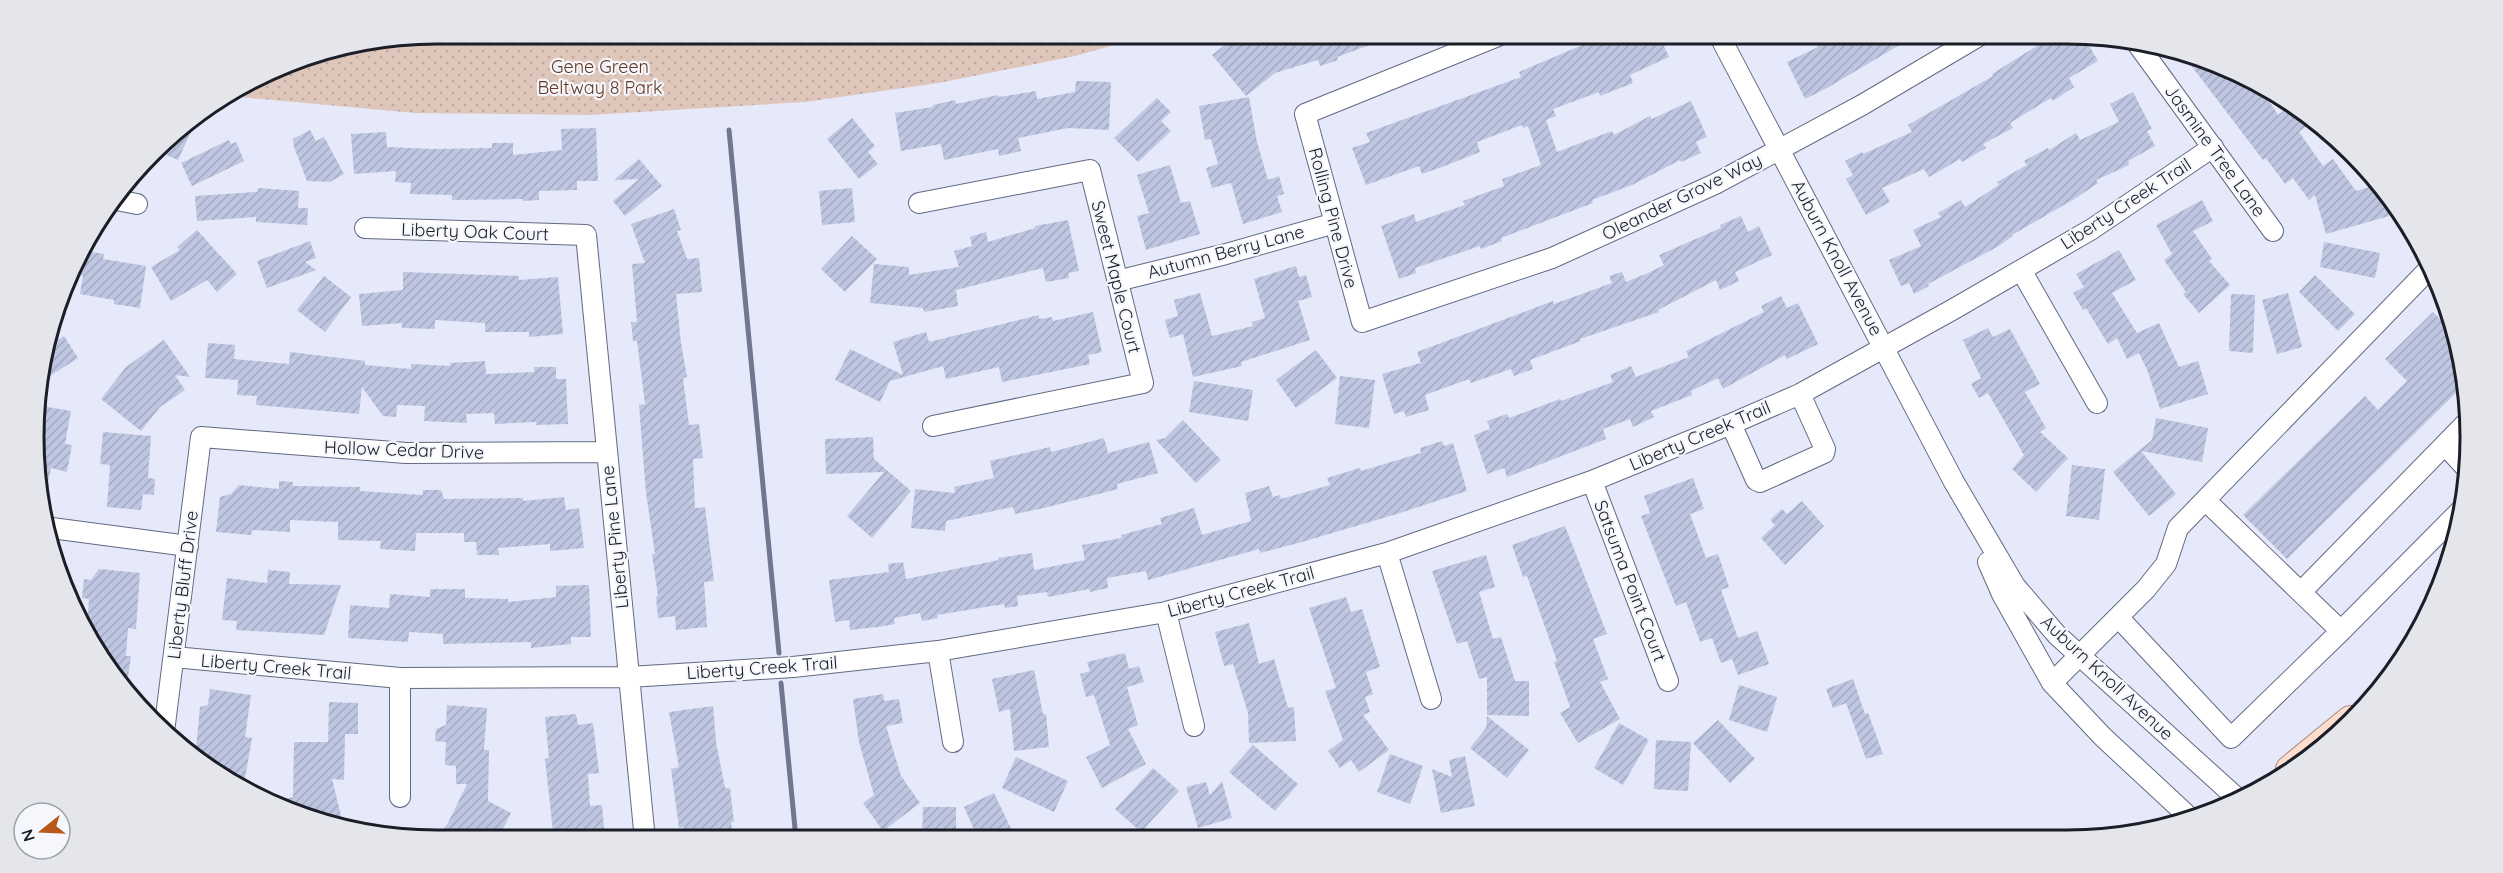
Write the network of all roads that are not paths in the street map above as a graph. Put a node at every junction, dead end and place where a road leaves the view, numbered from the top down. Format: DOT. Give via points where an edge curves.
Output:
graph roads {
  1 [pos="1478,44"];
  2 [pos="1724,44"];
  3 [pos="1965,44"];
  4 [pos="2149,53"];
  5 [pos="2213,147"];
  6 [pos="1780,149"];
  7 [pos="122,201"];
  8 [pos="919,203"];
  9 [pos="137,204"];
  10 [pos="1335,223"];
  11 [pos="365,228"];
  12 [pos="2273,231"];
  13 [pos="586,235"];
  14 [pos="2021,270"];
  15 [pos="2425,275"];
  16 [pos="1117,280"];
  17 [pos="1362,322"];
  18 [pos="1884,346"];
  19 [pos="1800,394"];
  20 [pos="2097,403"];
  21 [pos="1731,424"];
  22 [pos="933,426"];
  23 [pos="2460,430"];
  24 [pos="201,437"];
  25 [pos="2445,445"];
  26 [pos="607,452"];
  27 [pos="2459,460"];
  28 [pos="1592,481"];
  29 [pos="1954,482"];
  30 [pos="2205,501"];
  31 [pos="2450,521"];
  32 [pos="55,528"];
  33 [pos="188,546"];
  34 [pos="1387,553"];
  35 [pos="2301,592"];
  36 [pos="1166,612"];
  37 [pos="2118,617"];
  38 [pos="2341,631"];
  39 [pos="938,651"];
  40 [pos="2080,656"];
  41 [pos="174,657"];
  42 [pos="629,676"];
  43 [pos="400,678"];
  44 [pos="1668,681"];
  45 [pos="2052,683"];
  46 [pos="1431,699"];
  47 [pos="166,721"];
  48 [pos="1194,726"];
  49 [pos="953,742"];
  50 [pos="2231,793"];
  51 [pos="400,796"];
  52 [pos="2183,812"];
  53 [pos="644,830"];
  1 -- 10 [label="street, Rolling Pine Drive" via="1305,114"];
  2 -- 6 [label="street, Auburn Knoll Avenue"];
  3 -- 6 [label="street, Oleander Grove Way"];
  4 -- 5 [label="street, Jasmine Tree Lane"];
  5 -- 12 [label="street, Jasmine Tree Lane"];
  5 -- 14 [label="street, Liberty Creek Trail" via="2092,229"];
  6 -- 17 [label="street, Oleander Grove Way" via="1715,184 1552,258"];
  6 -- 18 [label="street, Auburn Knoll Avenue"];
  7 -- 9 [label="street"];
  8 -- 16 [label="street, Sweet Maple Court" via="1090,170"];
  10 -- 16 [label="street, Autumn Berry Lane"];
  10 -- 17 [label="street, Rolling Pine Drive"];
  11 -- 13 [label="street, Liberty Oak Court"];
  13 -- 26 [label="street, Liberty Pine Lane"];
  14 -- 18 [label="street, Liberty Creek Trail"];
  14 -- 20 [label="street"];
  15 -- 30 [label="street"];
  16 -- 22 [label="street, Sweet Maple Court" via="1143,383"];
  18 -- 19 [label="street, Liberty Creek Trail"];
  18 -- 29 [label="street, Auburn Knoll Avenue"];
  19 -- 21 [label="street, Liberty Creek Trail"];
  19 -- 21 [label="street" via="1824,453 1760,482"];
  21 -- 28 [label="street, Liberty Creek Trail"];
  23 -- 25 [label="street"];
  24 -- 26 [label="street, Hollow Cedar Drive" via="406,453"];
  24 -- 33 [label="street, Liberty Bluff Drive"];
  25 -- 27 [label="street"];
  25 -- 35 [label="street"];
  26 -- 42 [label="street, Liberty Pine Lane"];
  28 -- 34 [label="street, Liberty Creek Trail"];
  28 -- 44 [label="street, Satsuma Point Court"];
  29 -- 40 [label="street, Auburn Knoll Avenue" via="2015,586"];
  29 -- 45 [label="street, Auburn Knoll Avenue" via="2002,594"];
  30 -- 35 [label="street"];
  30 -- 37 [label="street" via="2178,528 2166,564"];
  31 -- 38 [label="street"];
  32 -- 33 [label="street"];
  33 -- 41 [label="street, Liberty Bluff Drive"];
  34 -- 36 [label="street, Liberty Creek Trail"];
  34 -- 46 [label="street"];
  35 -- 38 [label="street"];
  36 -- 39 [label="street, Liberty Creek Trail"];
  36 -- 48 [label="street"];
  37 -- 38 [label="street" via="2231,738"];
  37 -- 40 [label="street"];
  39 -- 42 [label="street, Liberty Creek Trail" via="793,667"];
  39 -- 49 [label="street"];
  40 -- 45 [label="street"];
  40 -- 50 [label="street, Auburn Knoll Avenue"];
  41 -- 43 [label="street, Liberty Creek Trail"];
  41 -- 47 [label="street, Liberty Bluff Drive"];
  42 -- 43 [label="street, Liberty Creek Trail"];
  42 -- 53 [label="street, Liberty Pine Lane"];
  43 -- 51 [label="street"];
  45 -- 52 [label="street, Auburn Knoll Avenue"];
}
